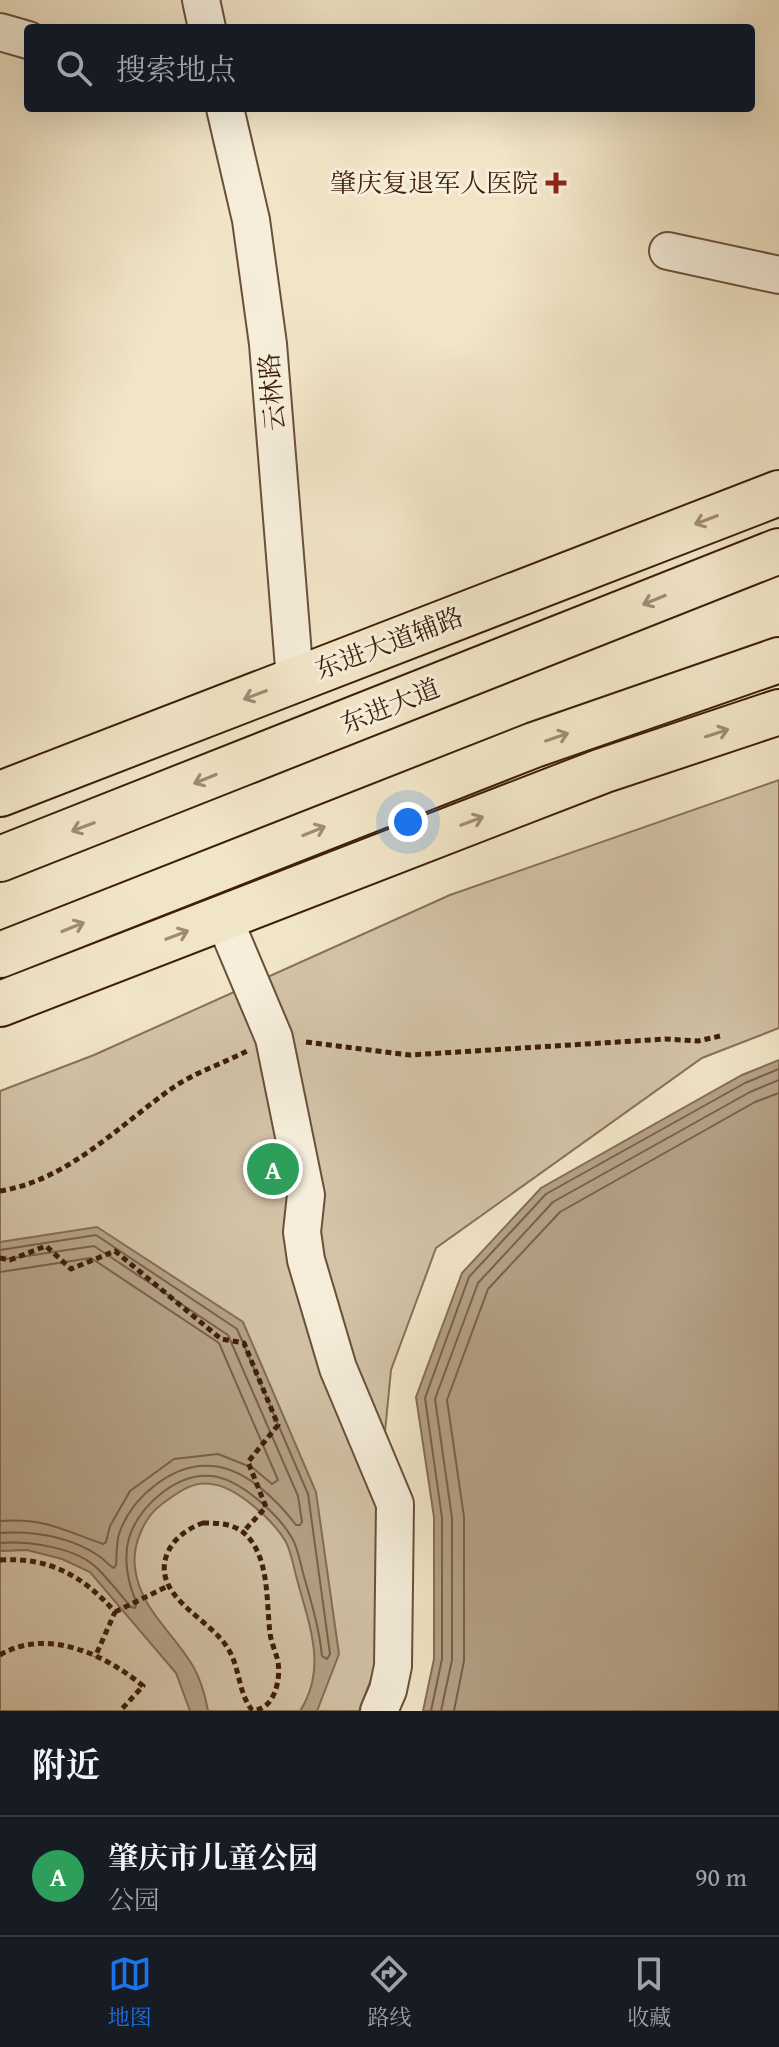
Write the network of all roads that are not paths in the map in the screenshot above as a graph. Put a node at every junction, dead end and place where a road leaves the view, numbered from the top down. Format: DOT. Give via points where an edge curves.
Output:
graph roads {
  1 [pos="201,0"];
  2 [pos="206,24"];
  3 [pos="0,32"];
  4 [pos="24,39"];
  5 [pos="226,112"];
  6 [pos="668,251"];
  7 [pos="779,275"];
  8 [pos="779,493"];
  9 [pos="779,551"];
  10 [pos="779,660"];
  11 [pos="295,680"];
  12 [pos="779,712"];
  13 [pos="0,794"];
  14 [pos="0,859"];
  15 [pos="223,917"];
  16 [pos="0,955"];
  17 [pos="0,1004"];
  18 [pos="379,1711"];
  1 -- 2 [label="street"];
  3 -- 4 [label="street"];
  5 -- 11 [label="street, 云林路" via="251,220 268,344"];
  6 -- 7 [label="street"];
  8 -- 11 [label="main road, 东进大道辅路, one-way"];
  9 -- 14 [label="main road, 东进大道, one-way"];
  16 -- 10 [label="main road, one-way" via="534,745"];
  11 -- 13 [label="main road, 东进大道辅路, one-way"];
  15 -- 12 [label="main road, one-way" via="602,771"];
  17 -- 15 [label="main road, one-way"];
  15 -- 18 [label="street" via="274,1038 306,1195 306,1260 338,1368 395,1504 393,1666"];
}
